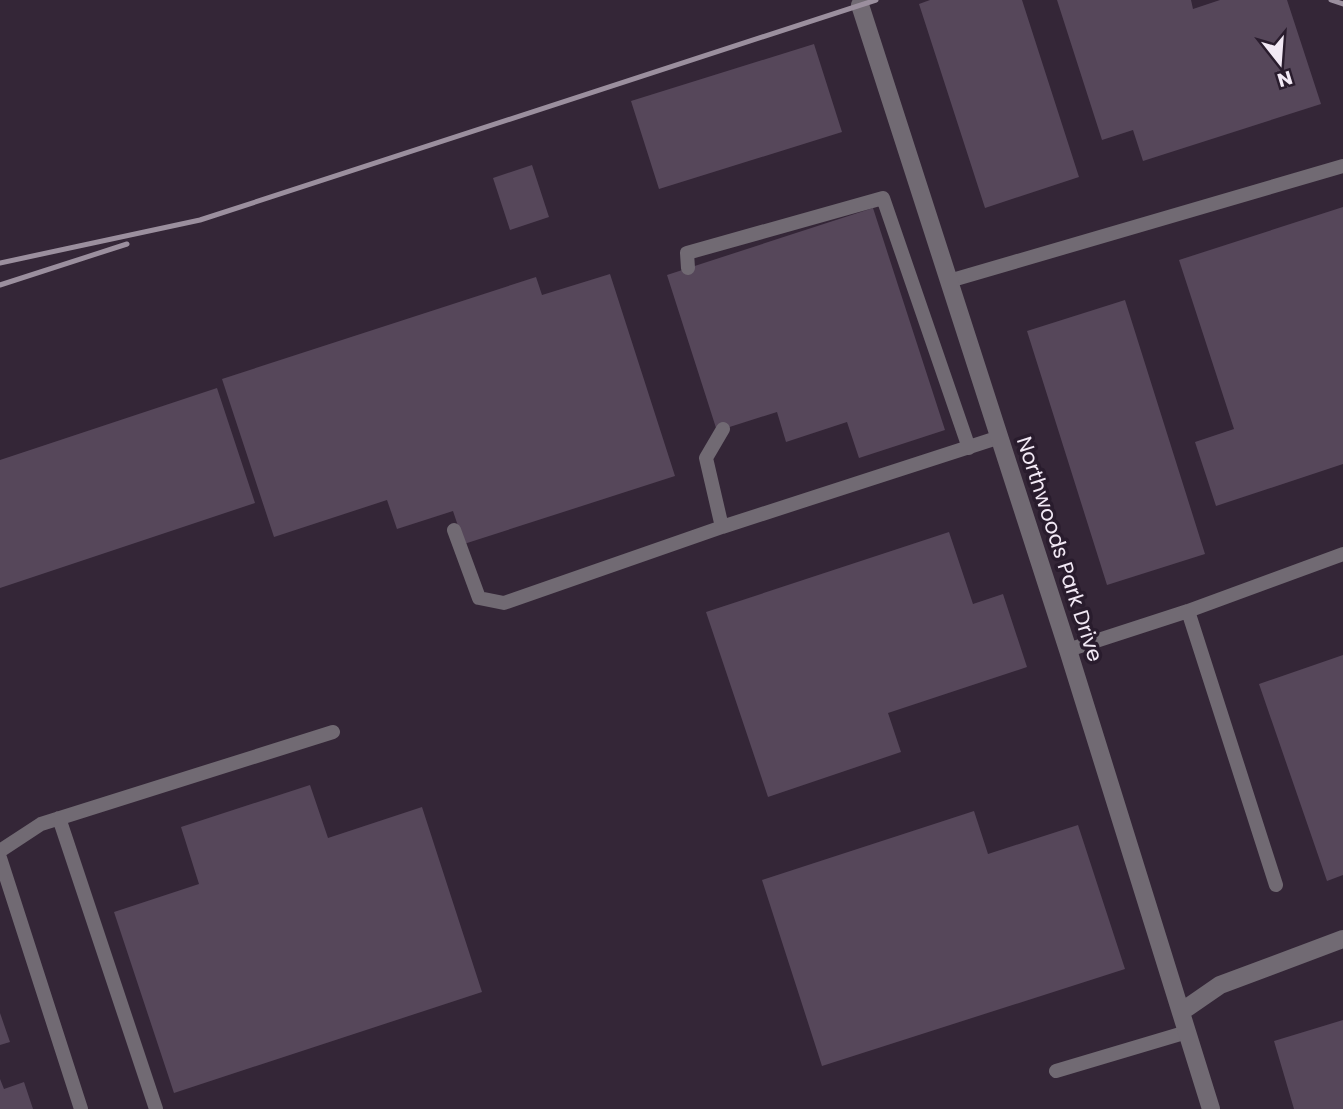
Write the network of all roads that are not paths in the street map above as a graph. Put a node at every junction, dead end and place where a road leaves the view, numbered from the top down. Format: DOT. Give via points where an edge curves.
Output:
graph roads {
  1 [pos="860,5"];
  2 [pos="1343,166"];
  3 [pos="688,268"];
  4 [pos="949,281"];
  5 [pos="723,429"];
  6 [pos="1000,437"];
  7 [pos="969,448"];
  8 [pos="722,527"];
  9 [pos="454,530"];
  10 [pos="1343,554"];
  11 [pos="1188,611"];
  12 [pos="1068,650"];
  13 [pos="333,732"];
  14 [pos="59,818"];
  15 [pos="0,851"];
  16 [pos="0,858"];
  17 [pos="1276,885"];
  18 [pos="1343,939"];
  19 [pos="1181,1012"];
  20 [pos="1187,1032"];
  21 [pos="1056,1071"];
  22 [pos="81,1109"];
  23 [pos="156,1109"];
  24 [pos="1211,1109"];
  1 -- 4 [label="street, Northwoods Park Drive"];
  2 -- 4 [label="lane"];
  3 -- 7 [label="lane" via="687,253 883,198"];
  4 -- 6 [label="street, Northwoods Park Drive"];
  5 -- 8 [label="lane" via="706,457"];
  6 -- 7 [label="lane"];
  6 -- 12 [label="street, Northwoods Park Drive"];
  7 -- 8 [label="lane"];
  8 -- 9 [label="lane" via="504,603 479,598"];
  10 -- 11 [label="lane"];
  11 -- 12 [label="lane"];
  11 -- 17 [label="lane"];
  12 -- 19 [label="street, Northwoods Park Drive"];
  13 -- 14 [label="lane"];
  14 -- 15 [label="lane" via="41,824"];
  14 -- 23 [label="lane"];
  16 -- 22 [label="lane"];
  18 -- 19 [label="street" via="1220,985"];
  19 -- 20 [label="street, Northwoods Park Drive"];
  20 -- 21 [label="lane"];
  20 -- 24 [label="street, Northwoods Park Drive"];
}
